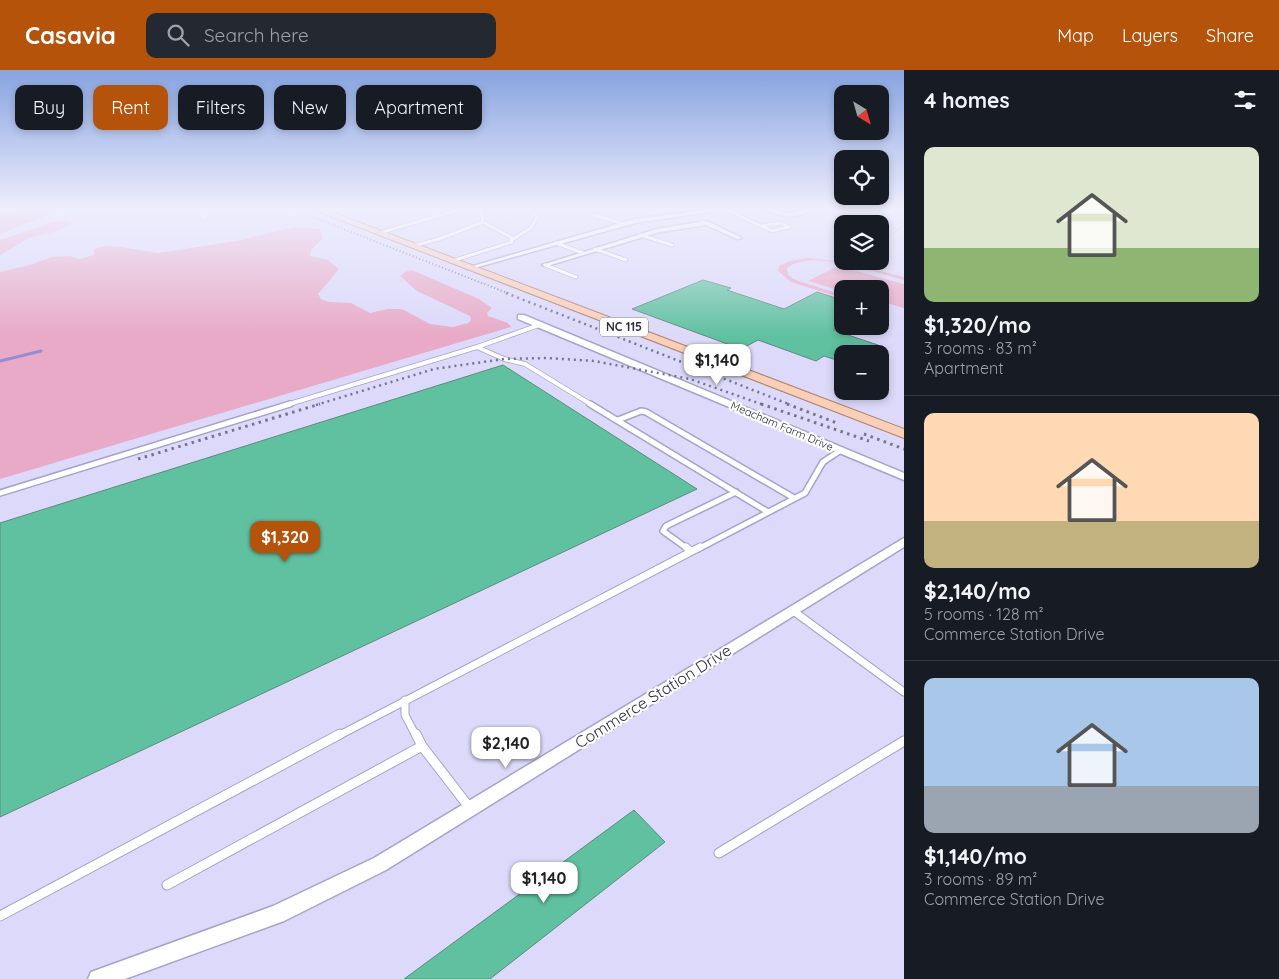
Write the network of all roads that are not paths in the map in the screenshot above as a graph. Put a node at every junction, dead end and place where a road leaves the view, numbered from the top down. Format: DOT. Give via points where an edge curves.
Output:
graph roads {
  1 [pos="427,251"];
  2 [pos="487,251"];
  3 [pos="529,251"];
  4 [pos="578,251"];
  5 [pos="588,251"];
  6 [pos="602,251"];
  7 [pos="583,253"];
  8 [pos="626,260"];
  9 [pos="452,261"];
  10 [pos="545,265"];
  11 [pos="470,268"];
  12 [pos="576,277"];
  13 [pos="521,317"];
  14 [pos="539,325"];
  15 [pos="477,346"];
  16 [pos="618,420"];
  17 [pos="904,434"];
  18 [pos="841,450"];
  19 [pos="904,477"];
  20 [pos="736,492"];
  21 [pos="0,493"];
  22 [pos="794,498"];
  23 [pos="768,512"];
  24 [pos="904,542"];
  25 [pos="691,551"];
  26 [pos="792,610"];
  27 [pos="904,692"];
  28 [pos="405,700"];
  29 [pos="904,741"];
  30 [pos="422,746"];
  31 [pos="471,808"];
  32 [pos="719,853"];
  33 [pos="167,885"];
  34 [pos="0,916"];
  35 [pos="98,979"];
  1 -- 9 [label="main road, NC 115"];
  2 -- 9 [label="lane"];
  3 -- 11 [label="street"];
  4 -- 7 [label="lane"];
  5 -- 7 [label="street"];
  6 -- 8 [label="lane"];
  7 -- 10 [label="street"];
  9 -- 11 [label="main road, NC 115"];
  10 -- 12 [label="lane"];
  11 -- 17 [label="main road, NC 115"];
  13 -- 14 [label="street, Meacham Farm Drive"];
  14 -- 15 [label="lane"];
  14 -- 18 [label="street, Meacham Farm Drive"];
  15 -- 16 [label="lane" via="504,359 525,364"];
  15 -- 21 [label="lane"];
  16 -- 20 [label="lane"];
  16 -- 22 [label="lane" via="646,412"];
  18 -- 19 [label="street, Meacham Farm Drive"];
  18 -- 22 [label="lane" via="823,462 805,493"];
  20 -- 23 [label="lane"];
  20 -- 25 [label="lane" via="666,526 663,531"];
  22 -- 23 [label="lane"];
  23 -- 25 [label="lane"];
  24 -- 26 [label="street, Commerce Station Drive"];
  25 -- 28 [label="lane"];
  26 -- 27 [label="lane"];
  26 -- 31 [label="street, Commerce Station Drive"];
  28 -- 30 [label="lane" via="405,716"];
  28 -- 34 [label="lane"];
  29 -- 32 [label="lane"];
  30 -- 31 [label="lane"];
  30 -- 33 [label="lane"];
  31 -- 35 [label="street, Commerce Station Drive" via="380,864 276,914"];
}
